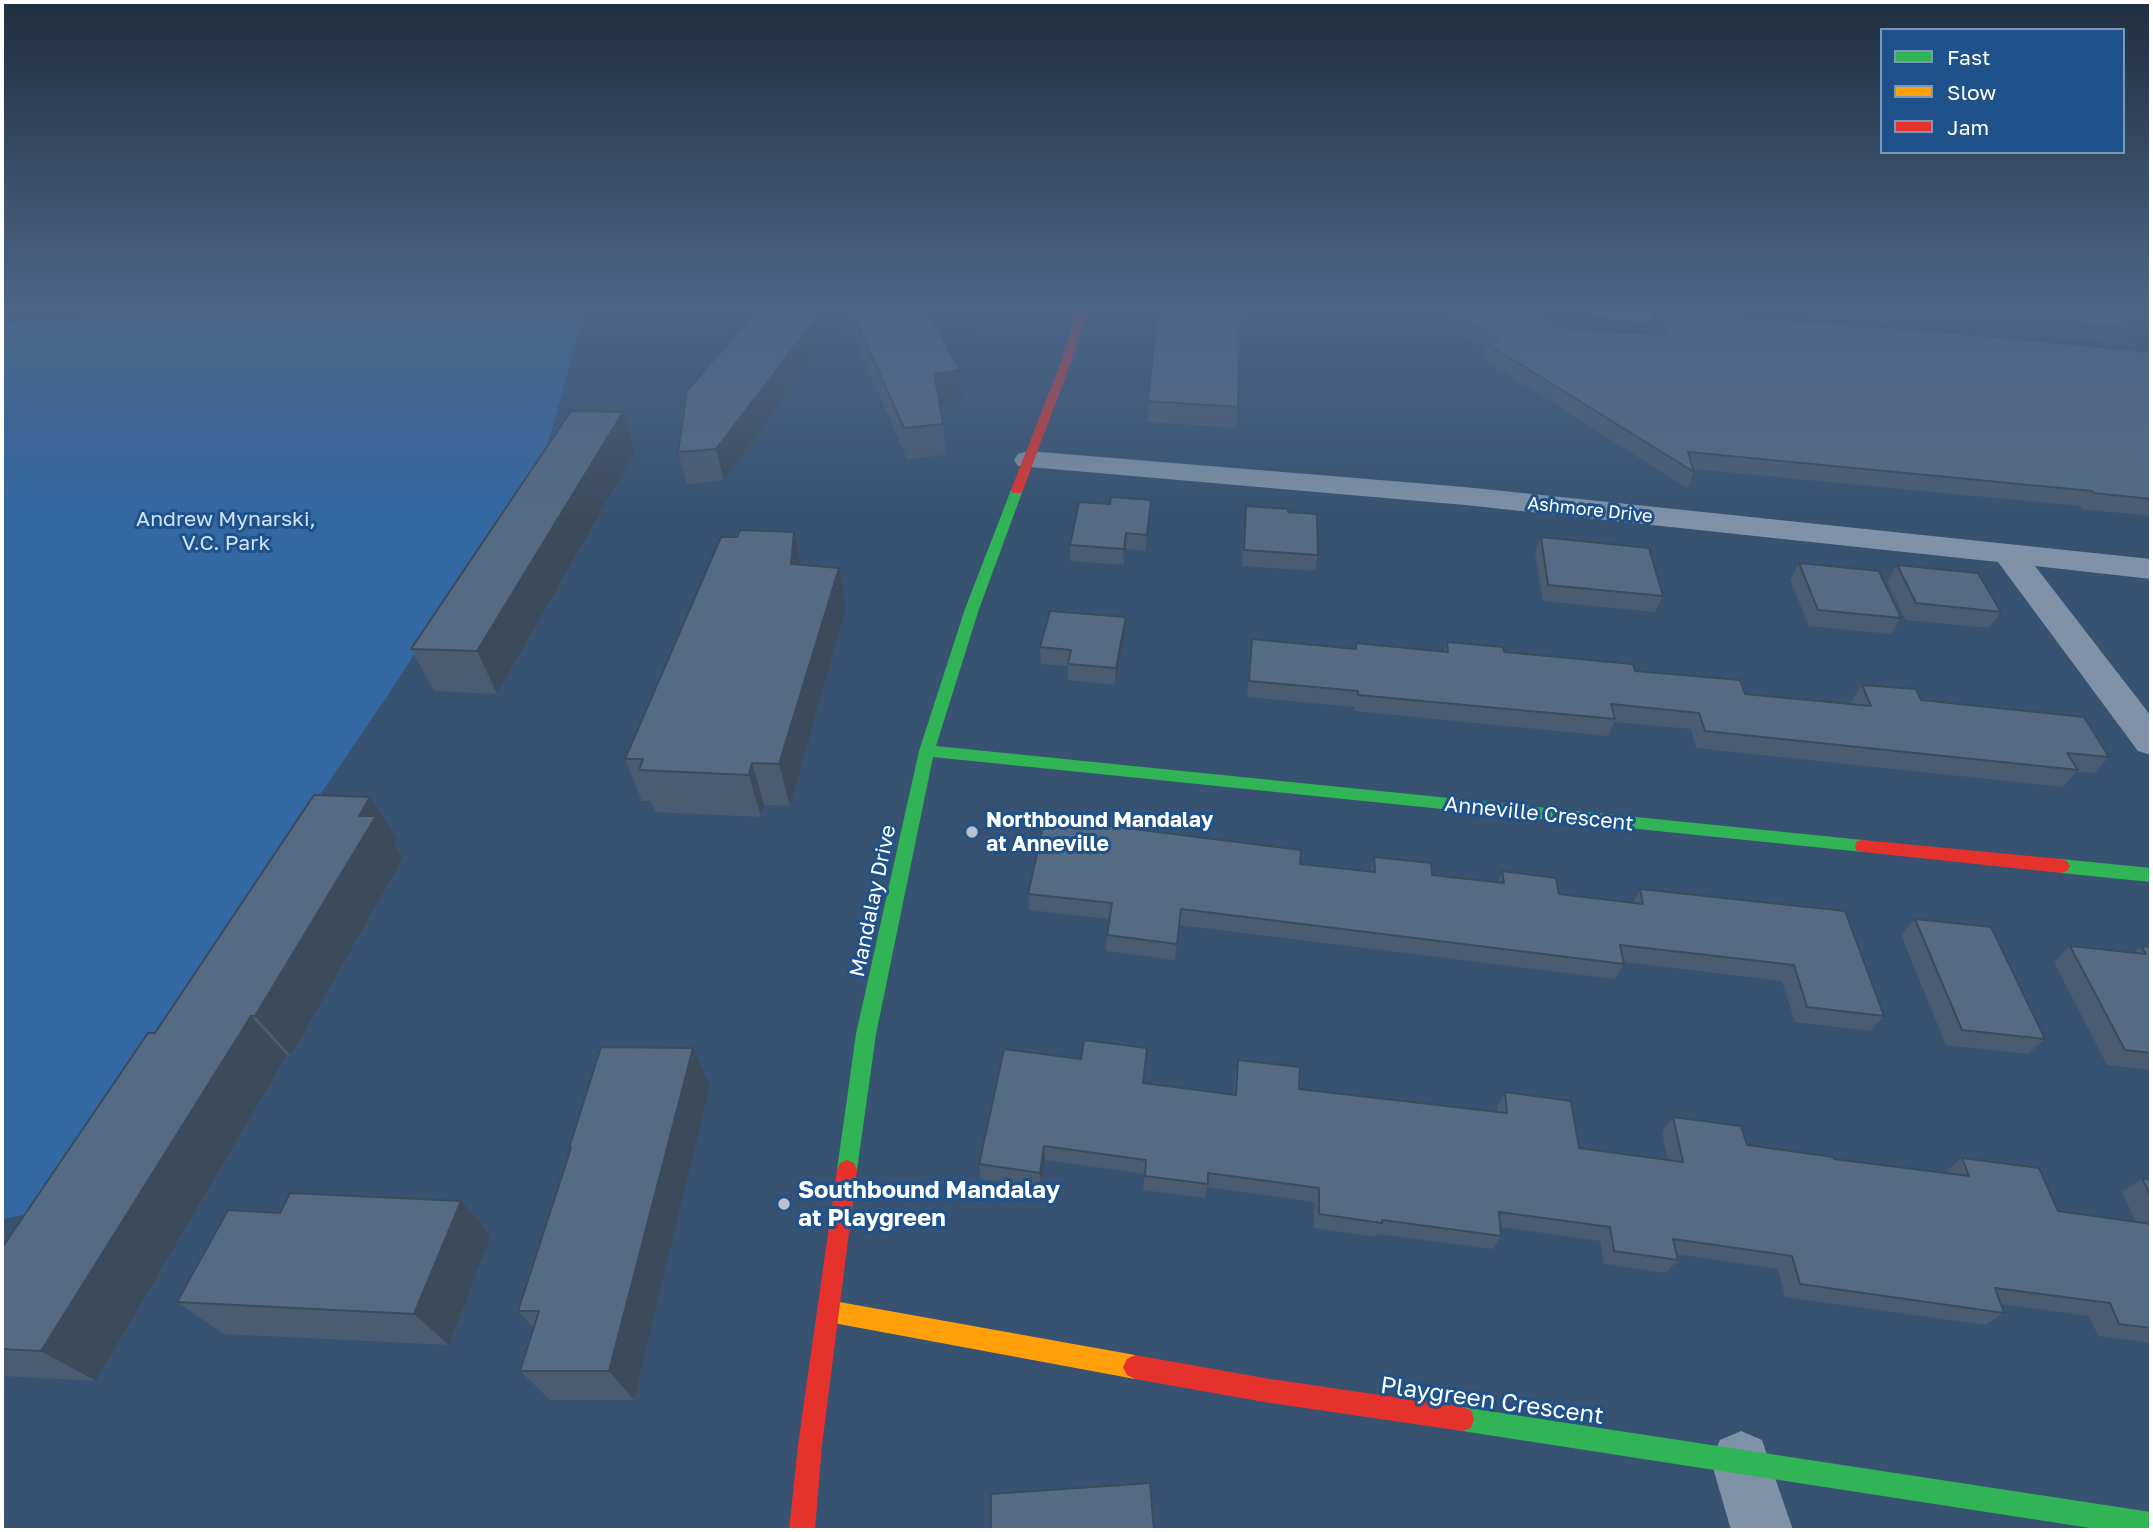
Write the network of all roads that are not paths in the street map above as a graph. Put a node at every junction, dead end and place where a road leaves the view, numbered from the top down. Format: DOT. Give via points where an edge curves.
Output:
graph roads {
  1 [pos="1060,376"];
  2 [pos="1028,460"];
  3 [pos="2010,556"];
  4 [pos="2151,569"];
  5 [pos="2151,742"];
  6 [pos="927,751"];
  7 [pos="2151,876"];
  8 [pos="828,1311"];
  9 [pos="1741,1461"];
  10 [pos="2151,1525"];
  11 [pos="802,1530"];
  12 [pos="1762,1530"];
  1 -- 2 [label="street, Mandalay Drive"];
  2 -- 3 [label="street, Ashmore Drive" via="1465,496"];
  2 -- 6 [label="street, Mandalay Drive" via="972,610"];
  3 -- 4 [label="street, Ashmore Drive"];
  3 -- 5 [label="street"];
  6 -- 7 [label="street, Anneville Crescent"];
  6 -- 8 [label="street, Mandalay Drive" via="866,1034"];
  8 -- 9 [label="street, Playgreen Crescent" via="1264,1390"];
  8 -- 11 [label="street, Mandalay Drive"];
  9 -- 10 [label="street, Playgreen Crescent"];
  9 -- 12 [label="street"];
}
